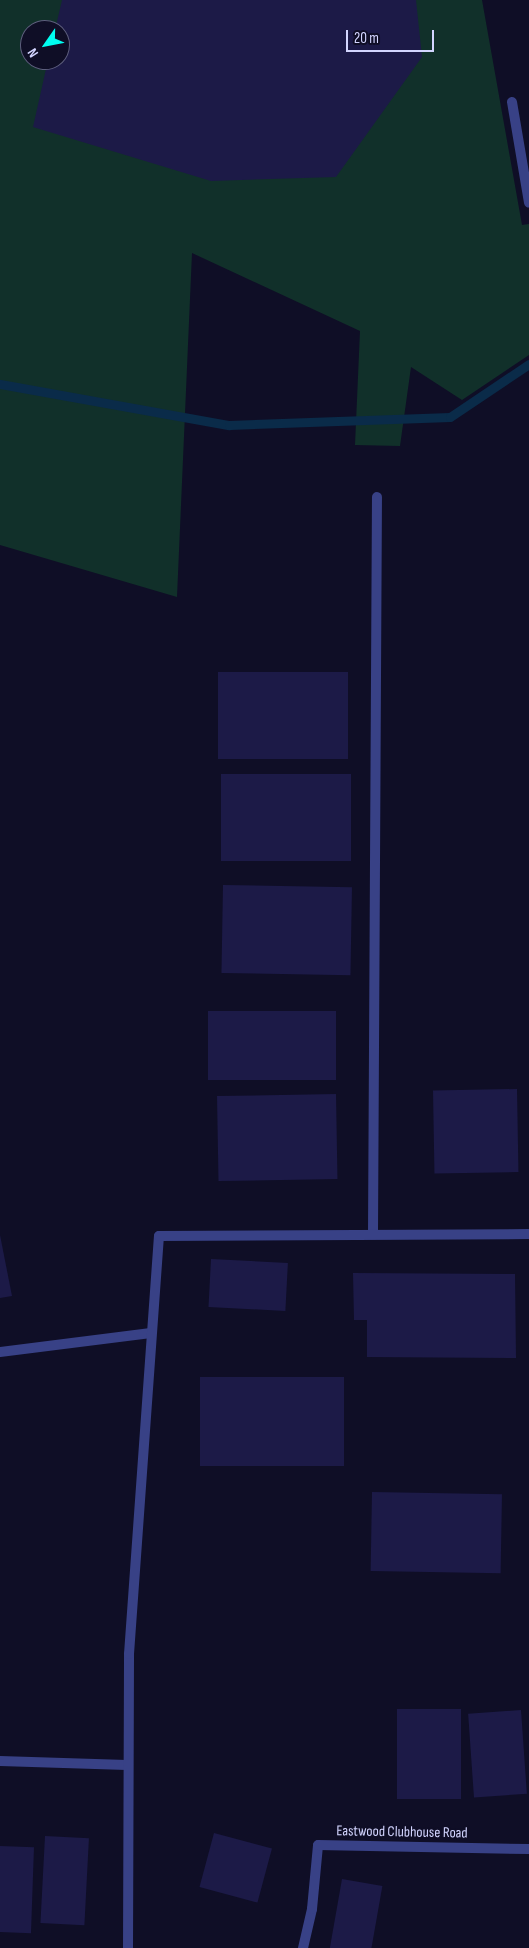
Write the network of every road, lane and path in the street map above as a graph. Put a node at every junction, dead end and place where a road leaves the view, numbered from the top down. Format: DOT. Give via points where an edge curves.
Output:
graph roads {
  1 [pos="512,102"];
  2 [pos="529,203"];
  3 [pos="377,497"];
  4 [pos="373,1232"];
  5 [pos="529,1234"];
  6 [pos="151,1332"];
  7 [pos="0,1352"];
  8 [pos="0,1761"];
  9 [pos="127,1765"];
  10 [pos="529,1849"];
  11 [pos="128,1948"];
  12 [pos="303,1948"];
  1 -- 2 [label="street"];
  3 -- 4 [label="street"];
  4 -- 5 [label="street"];
  4 -- 6 [label="street" via="159,1236"];
  6 -- 7 [label="street"];
  6 -- 9 [label="street" via="129,1654"];
  8 -- 9 [label="street"];
  9 -- 11 [label="street"];
  10 -- 12 [label="street, Eastwood Clubhouse Road" via="318,1845 312,1909"];
}
